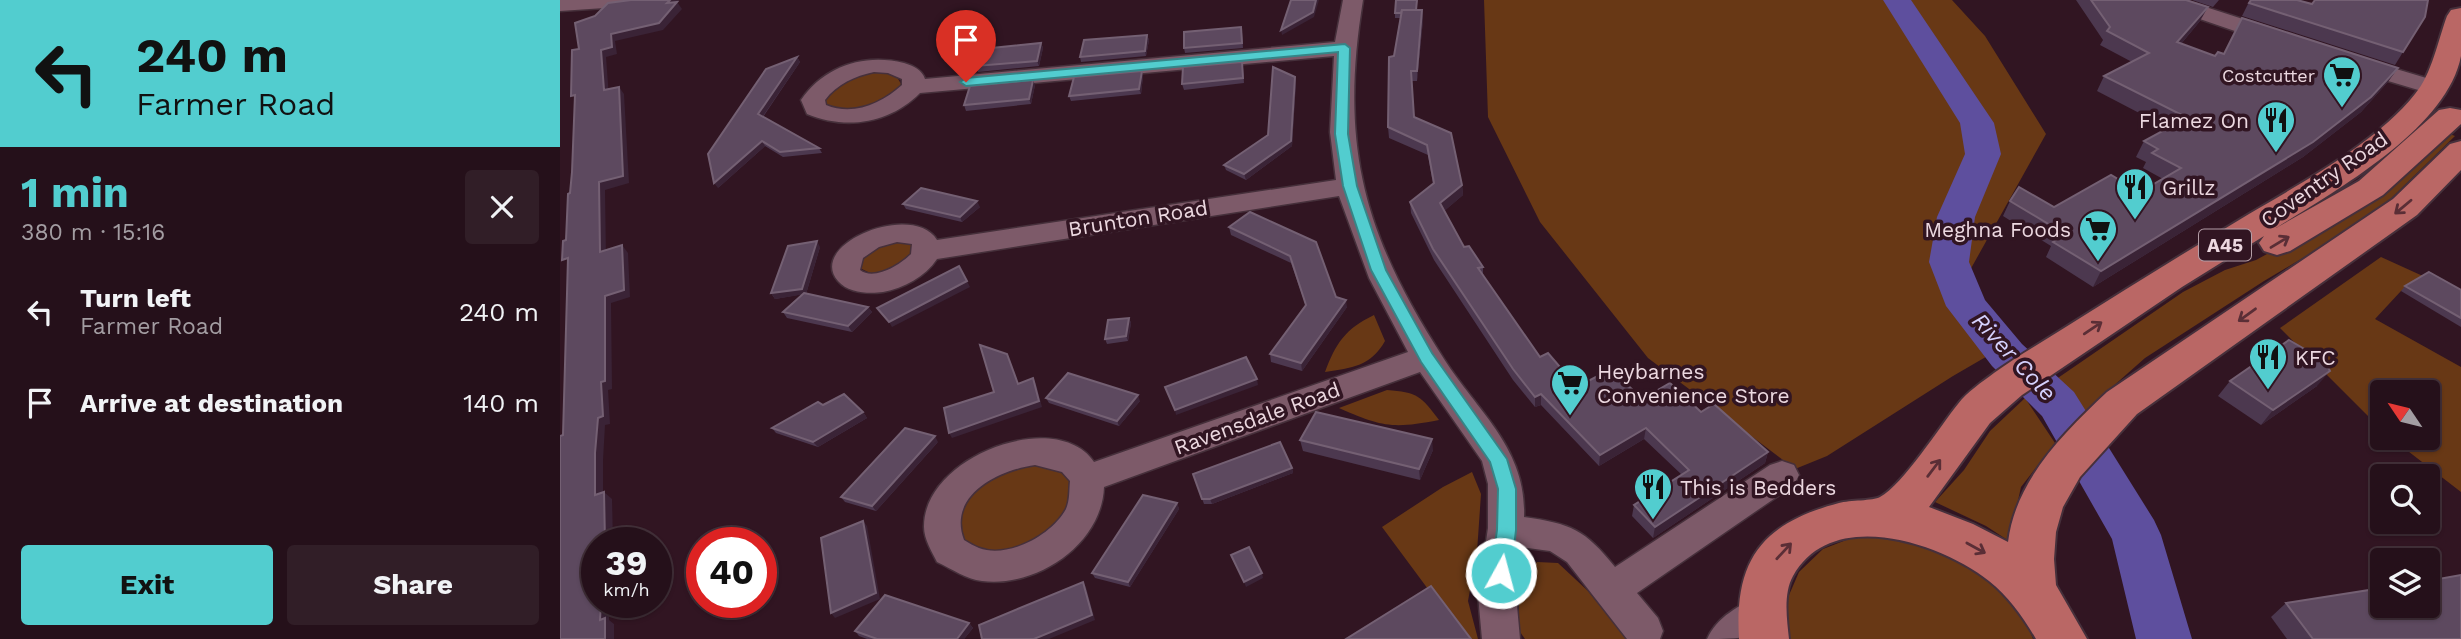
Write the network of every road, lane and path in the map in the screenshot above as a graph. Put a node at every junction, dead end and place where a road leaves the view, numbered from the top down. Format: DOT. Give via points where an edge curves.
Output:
graph roads {
  1 [pos="634,0"];
  2 [pos="1353,0"];
  3 [pos="2163,0"];
  4 [pos="560,5"];
  5 [pos="2461,16"];
  6 [pos="2299,45"];
  7 [pos="1345,48"];
  8 [pos="2339,58"];
  9 [pos="914,87"];
  10 [pos="2442,108"];
  11 [pos="2454,164"];
  12 [pos="1350,186"];
  13 [pos="927,251"];
  14 [pos="1427,357"];
  15 [pos="1782,475"];
  16 [pos="1087,479"];
  17 [pos="1889,518"];
  18 [pos="1507,530"];
  19 [pos="1611,590"];
  20 [pos="2032,590"];
  21 [pos="1750,630"];
  22 [pos="1644,631"];
  23 [pos="1501,639"];
  24 [pos="2062,639"];
  1 -- 4 [label="street"];
  2 -- 7 [label="street"];
  3 -- 6 [label="street"];
  5 -- 10 [label="highway"];
  7 -- 9 [label="street"];
  7 -- 12 [label="street" via="1342,134"];
  8 -- 10 [label="street"];
  17 -- 10 [label="highway, one-way" via="1919,488 1975,412 2022,374 2169,278 2256,256 2371,188"];
  11 -- 20 [label="highway, one-way" via="2395,215 2122,403 2098,426 2047,488 2035,525 2029,568"];
  12 -- 13 [label="street, Brunton Road"];
  12 -- 14 [label="street" via="1378,270"];
  14 -- 16 [label="street, Ravensdale Road"];
  14 -- 18 [label="street" via="1498,459 1507,489"];
  15 -- 19 [label="street"];
  17 -- 20 [label="highway, one-way" via="1919,523 1964,541 1996,559"];
  21 -- 17 [label="highway, one-way" via="1773,564 1788,545 1811,529 1862,517"];
  18 -- 19 [label="street" via="1557,537 1580,551"];
  18 -- 23 [label="street" via="1496,620"];
  19 -- 22 [label="street"];
  20 -- 24 [label="highway"];
}
